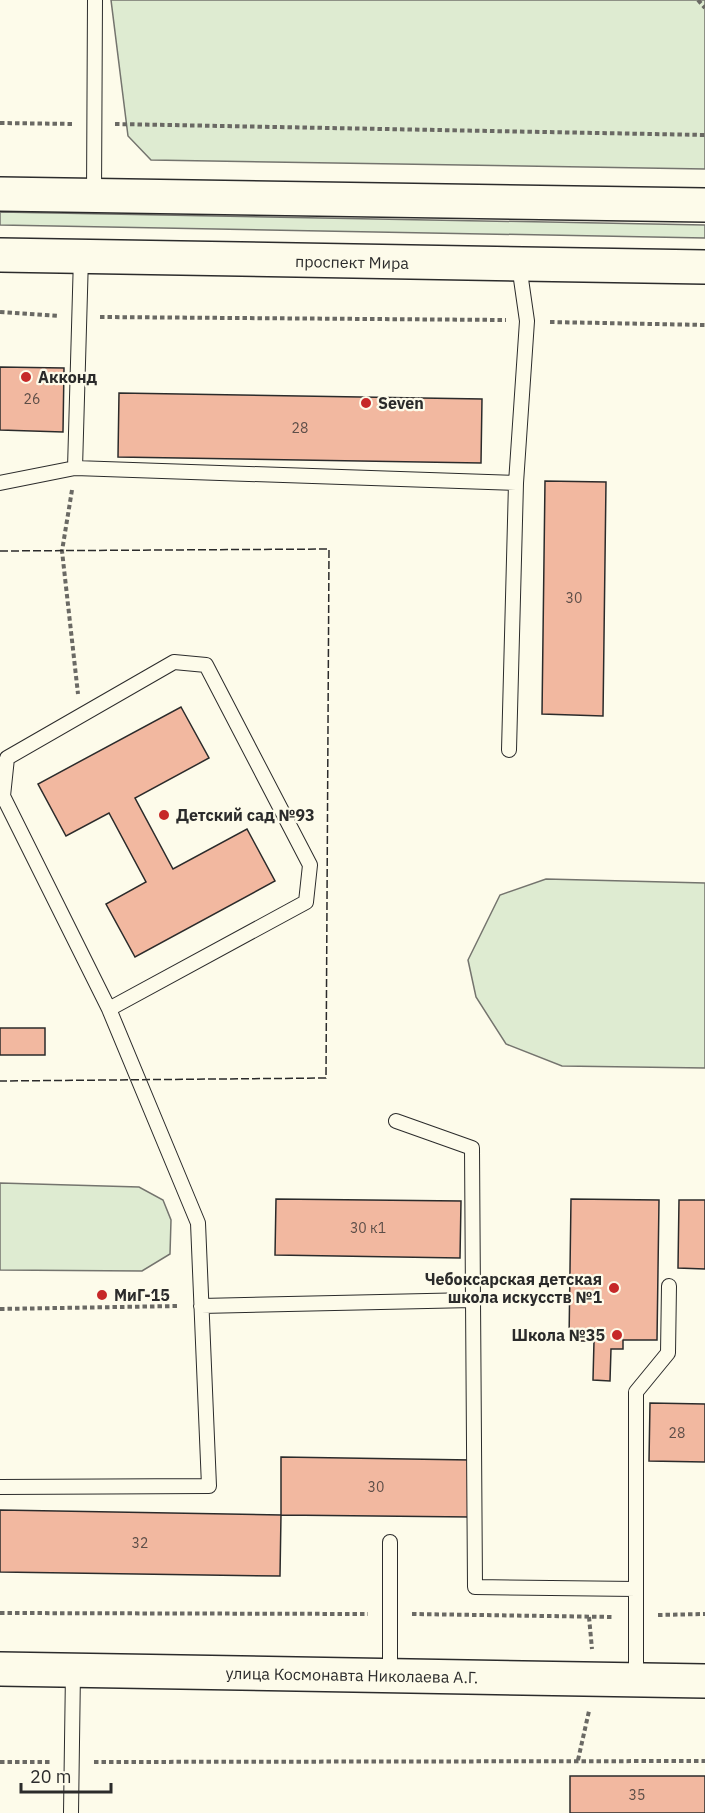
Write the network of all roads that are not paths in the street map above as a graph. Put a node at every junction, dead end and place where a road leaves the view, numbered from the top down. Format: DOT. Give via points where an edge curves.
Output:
graph roads {
  1 [pos="95,0"];
  2 [pos="0,194"];
  3 [pos="94,195"];
  4 [pos="705,205"];
  5 [pos="0,255"];
  6 [pos="81,257"];
  7 [pos="519,265"];
  8 [pos="705,267"];
  9 [pos="75,468"];
  10 [pos="0,483"];
  11 [pos="516,483"];
  12 [pos="509,750"];
  13 [pos="109,1009"];
  14 [pos="396,1121"];
  15 [pos="669,1286"];
  16 [pos="473,1300"];
  17 [pos="201,1306"];
  18 [pos="0,1487"];
  19 [pos="390,1542"];
  20 [pos="636,1589"];
  21 [pos="0,1669"];
  22 [pos="73,1671"];
  23 [pos="390,1676"];
  24 [pos="636,1680"];
  25 [pos="705,1681"];
  26 [pos="71,1813"];
  1 -- 3 [label="lane"];
  2 -- 3 [label="main road"];
  3 -- 4 [label="main road"];
  5 -- 6 [label="main road, проспект Мира"];
  6 -- 7 [label="main road, проспект Мира"];
  6 -- 9 [label="lane"];
  7 -- 8 [label="main road, проспект Мира"];
  7 -- 11 [label="lane" via="527,321"];
  9 -- 10 [label="lane"];
  9 -- 11 [label="lane"];
  11 -- 12 [label="lane"];
  13 -- 13 [label="lane" via="306,902 310,865 206,665 174,662 7,758 3,796"];
  13 -- 17 [label="lane" via="198,1223"];
  14 -- 16 [label="lane" via="472,1148"];
  15 -- 20 [label="lane" via="668,1353 636,1392"];
  16 -- 17 [label="lane"];
  16 -- 20 [label="lane" via="475,1587"];
  17 -- 18 [label="lane" via="209,1486"];
  19 -- 23 [label="lane"];
  20 -- 24 [label="lane"];
  21 -- 22 [label="main road, улица Космонавта Николаева А.Г."];
  22 -- 23 [label="main road, улица Космонавта Николаева А.Г."];
  22 -- 26 [label="lane"];
  23 -- 24 [label="main road, улица Космонавта Николаева А.Г."];
  24 -- 25 [label="main road, улица Космонавта Николаева А.Г."];
}
